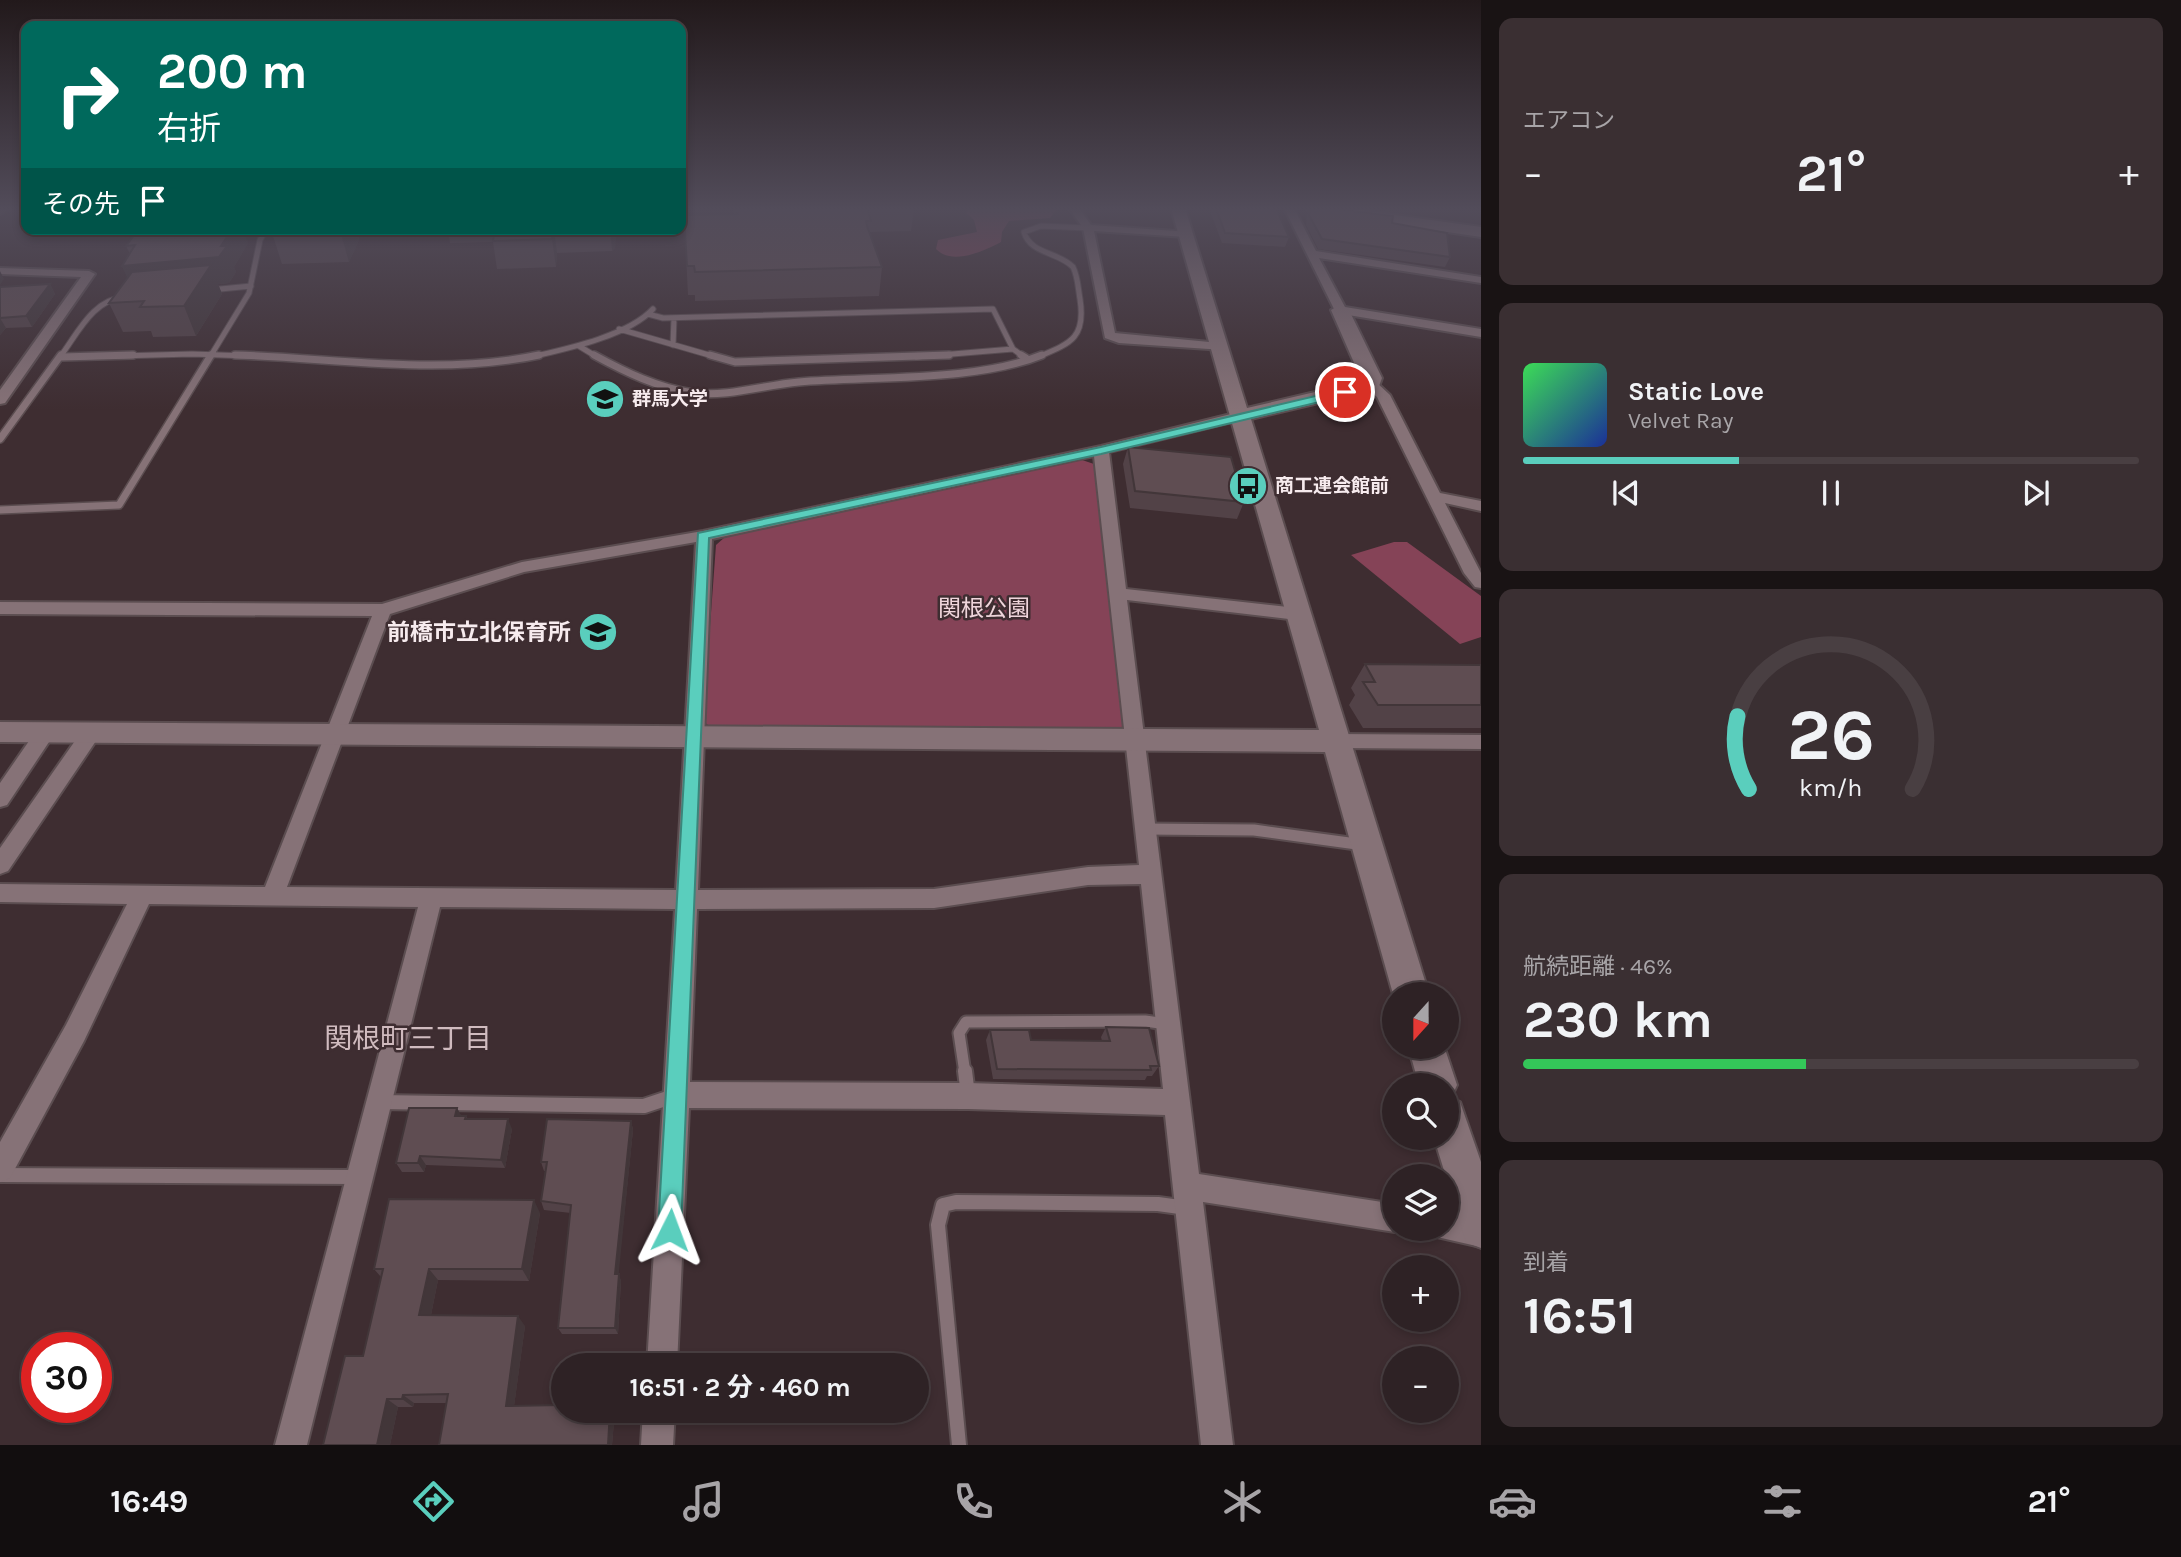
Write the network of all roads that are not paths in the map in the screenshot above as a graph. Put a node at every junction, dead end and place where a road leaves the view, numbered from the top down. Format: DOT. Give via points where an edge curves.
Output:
graph roads {
  1 [pos="88,275"];
  2 [pos="253,275"];
  3 [pos="1075,275"];
  4 [pos="1097,275"];
  5 [pos="1198,275"];
  6 [pos="1322,275"];
  7 [pos="1452,275"];
  8 [pos="1481,280"];
  9 [pos="251,286"];
  10 [pos="201,290"];
  11 [pos="136,296"];
  12 [pos="1340,310"];
  13 [pos="674,318"];
  14 [pos="619,329"];
  15 [pos="1481,333"];
  16 [pos="673,345"];
  17 [pos="579,346"];
  18 [pos="1220,347"];
  19 [pos="1013,349"];
  20 [pos="211,354"];
  21 [pos="62,357"];
  22 [pos="1027,358"];
  23 [pos="6,384"];
  24 [pos="1371,385"];
  25 [pos="0,400"];
  26 [pos="1239,416"];
  27 [pos="0,439"];
  28 [pos="1101,450"];
  29 [pos="1436,497"];
  30 [pos="1481,506"];
  31 [pos="0,510"];
  32 [pos="703,536"];
  33 [pos="1481,583"];
  34 [pos="1118,594"];
  35 [pos="0,608"];
  36 [pos="383,610"];
  37 [pos="1297,614"];
  38 [pos="0,732"];
  39 [pos="45,733"];
  40 [pos="91,733"];
  41 [pos="335,734"];
  42 [pos="693,737"];
  43 [pos="1135,739"];
  44 [pos="1335,741"];
  45 [pos="1481,742"];
  46 [pos="0,799"];
  47 [pos="1145,829"];
  48 [pos="1366,845"];
  49 [pos="0,865"];
  50 [pos="1150,875"];
  51 [pos="0,893"];
  52 [pos="142,895"];
  53 [pos="272,896"];
  54 [pos="432,896"];
  55 [pos="686,898"];
  56 [pos="1407,982"];
  57 [pos="1167,1024"];
  58 [pos="678,1095"];
  59 [pos="968,1096"];
  60 [pos="379,1102"];
  61 [pos="1176,1102"];
  62 [pos="1458,1150"];
  63 [pos="0,1168"];
  64 [pos="0,1175"];
  65 [pos="360,1177"];
  66 [pos="1188,1197"];
  67 [pos="1382,1217"];
  68 [pos="1481,1227"];
  69 [pos="1459,1229"];
  70 [pos="1481,1233"];
  71 [pos="663,1353"];
  72 [pos="658,1423"];
  73 [pos="291,1445"];
  74 [pos="657,1445"];
  75 [pos="959,1445"];
  76 [pos="1217,1445"];
  1 -- 23 [label="street"];
  2 -- 9 [label="lane"];
  3 -- 22 [label="lane" via="1083,321 1080,332 1061,348"];
  4 -- 18 [label="street" via="1108,335"];
  5 -- 18 [label="street"];
  6 -- 12 [label="street"];
  7 -- 8 [label="street"];
  9 -- 10 [label="lane"];
  9 -- 20 [label="lane"];
  11 -- 21 [label="lane" via="106,300"];
  12 -- 15 [label="street"];
  12 -- 24 [label="street" via="1372,378"];
  13 -- 14 [label="lane" via="650,312"];
  13 -- 16 [label="lane"];
  13 -- 19 [label="lane" via="993,309"];
  14 -- 16 [label="lane"];
  14 -- 17 [label="lane"];
  16 -- 19 [label="lane" via="729,361 752,362"];
  17 -- 20 [label="lane" via="543,356 483,363"];
  17 -- 22 [label="lane" via="651,383 713,394 803,382 916,377"];
  18 -- 26 [label="street"];
  19 -- 22 [label="lane"];
  20 -- 21 [label="lane"];
  20 -- 31 [label="lane" via="119,505"];
  21 -- 27 [label="lane"];
  23 -- 25 [label="street"];
  24 -- 26 [label="street"];
  24 -- 29 [label="street" via="1383,396"];
  26 -- 28 [label="street"];
  26 -- 37 [label="street"];
  28 -- 32 [label="street"];
  28 -- 34 [label="street"];
  29 -- 30 [label="street"];
  29 -- 33 [label="street"];
  32 -- 36 [label="street" via="522,567"];
  32 -- 42 [label="street"];
  34 -- 37 [label="street"];
  34 -- 43 [label="street"];
  35 -- 36 [label="street"];
  36 -- 41 [label="street"];
  37 -- 44 [label="street"];
  38 -- 39 [label="street"];
  39 -- 40 [label="street"];
  39 -- 46 [label="street"];
  40 -- 41 [label="street"];
  40 -- 49 [label="street"];
  41 -- 42 [label="street"];
  41 -- 53 [label="street"];
  42 -- 43 [label="street"];
  42 -- 55 [label="street"];
  43 -- 44 [label="street"];
  43 -- 47 [label="street"];
  44 -- 45 [label="street"];
  44 -- 48 [label="street"];
  47 -- 48 [label="lane" via="1254,830"];
  47 -- 50 [label="street"];
  48 -- 56 [label="street"];
  50 -- 55 [label="street" via="1091,876 908,900"];
  50 -- 57 [label="street"];
  51 -- 52 [label="street"];
  52 -- 53 [label="street"];
  52 -- 63 [label="street" via="55,1072"];
  53 -- 54 [label="street"];
  54 -- 55 [label="street"];
  54 -- 60 [label="street"];
  55 -- 58 [label="street"];
  57 -- 59 [label="lane" via="966,1022 960,1033"];
  57 -- 61 [label="street"];
  58 -- 59 [label="street"];
  58 -- 60 [label="lane" via="645,1106"];
  58 -- 71 [label="street"];
  59 -- 61 [label="street"];
  60 -- 65 [label="street"];
  61 -- 66 [label="street"];
  62 -- 68 [label="street"];
  64 -- 65 [label="lane"];
  65 -- 73 [label="street"];
  66 -- 67 [label="street"];
  66 -- 75 [label="lane" via="1158,1204 943,1205 938,1225"];
  66 -- 76 [label="street"];
  69 -- 70 [label="street"];
  72 -- 74 [label="street"];
}
